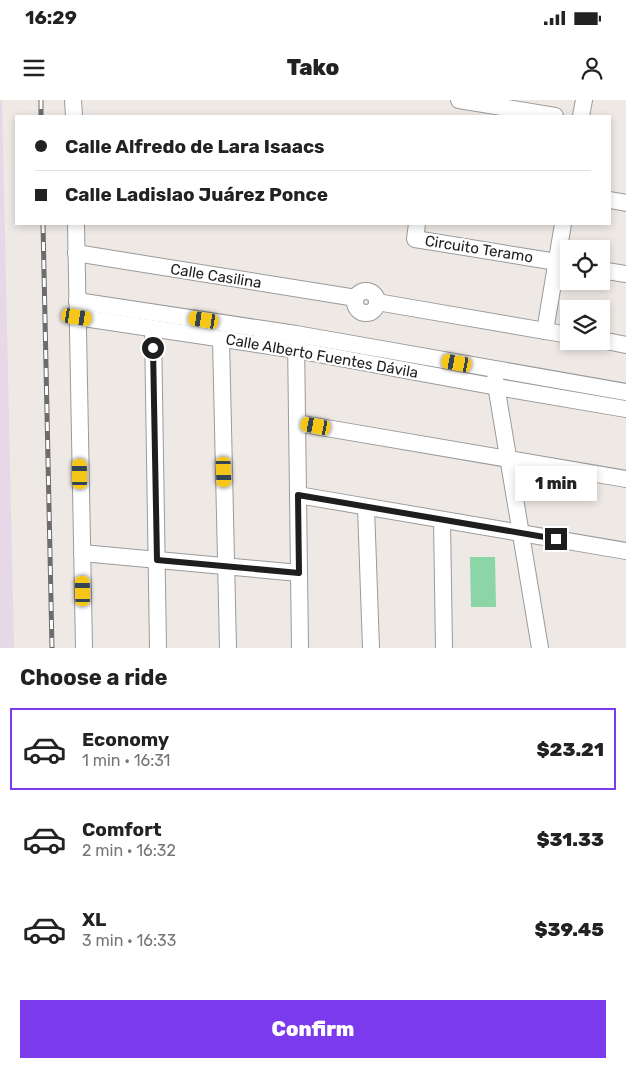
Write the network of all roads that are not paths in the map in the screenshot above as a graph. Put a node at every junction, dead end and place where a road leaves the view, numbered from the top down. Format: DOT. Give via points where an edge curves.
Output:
graph roads {
  1 [pos="73,100"];
  2 [pos="459,100"];
  3 [pos="584,100"];
  4 [pos="74,115"];
  5 [pos="549,115"];
  6 [pos="581,115"];
  7 [pos="611,200"];
  8 [pos="626,203"];
  9 [pos="76,225"];
  10 [pos="417,225"];
  11 [pos="563,225"];
  12 [pos="563,240"];
  13 [pos="76,253"];
  14 [pos="560,263"];
  15 [pos="610,271"];
  16 [pos="560,274"];
  17 [pos="626,274"];
  18 [pos="77,309"];
  19 [pos="153,329"];
  20 [pos="545,331"];
  21 [pos="560,334"];
  22 [pos="221,339"];
  23 [pos="296,342"];
  24 [pos="610,342"];
  25 [pos="626,345"];
  26 [pos="493,369"];
  27 [pos="497,387"];
  28 [pos="626,392"];
  29 [pos="626,409"];
  30 [pos="297,423"];
  31 [pos="508,459"];
  32 [pos="626,479"];
  33 [pos="298,495"];
  34 [pos="366,507"];
  35 [pos="442,520"];
  36 [pos="521,533"];
  37 [pos="626,551"];
  38 [pos="82,553"];
  39 [pos="157,560"];
  40 [pos="227,567"];
  41 [pos="299,573"];
  42 [pos="84,648"];
  43 [pos="158,648"];
  44 [pos="228,648"];
  45 [pos="300,648"];
  46 [pos="371,648"];
  47 [pos="444,648"];
  48 [pos="540,648"];
  1 -- 4 [label="street"];
  2 -- 5 [label="street"];
  3 -- 6 [label="street"];
  7 -- 8 [label="street"];
  9 -- 13 [label="street"];
  10 -- 14 [label="street, Circuito Teramo" via="415,239"];
  11 -- 12 [label="street"];
  13 -- 18 [label="street"];
  13 -- 20 [label="street, Calle Casilina" via="356,298 360,292 368,291 374,294 377,302"];
  15 -- 17 [label="street"];
  16 -- 20 [label="street"];
  18 -- 19 [label="street, Calle Alberto Fuentes Dávila"];
  18 -- 23 [label="street, Calle Alberto Fuentes Dávila"];
  18 -- 38 [label="street"];
  19 -- 22 [label="street, Calle Alberto Fuentes Dávila"];
  19 -- 39 [label="street"];
  20 -- 21 [label="street"];
  22 -- 23 [label="street, Calle Alberto Fuentes Dávila"];
  22 -- 40 [label="street"];
  23 -- 26 [label="street, Calle Alberto Fuentes Dávila"];
  23 -- 27 [label="street, Calle Alberto Fuentes Dávila"];
  23 -- 30 [label="street"];
  24 -- 25 [label="street"];
  26 -- 27 [label="street"];
  26 -- 28 [label="street, Calle Alberto Fuentes Dávila"];
  27 -- 29 [label="street, Calle Alberto Fuentes Dávila"];
  27 -- 31 [label="street"];
  30 -- 31 [label="street"];
  30 -- 33 [label="street"];
  31 -- 32 [label="street"];
  31 -- 36 [label="street"];
  33 -- 34 [label="street"];
  33 -- 41 [label="street"];
  34 -- 35 [label="street"];
  34 -- 46 [label="street"];
  35 -- 36 [label="street"];
  35 -- 47 [label="street"];
  36 -- 37 [label="street"];
  36 -- 48 [label="street"];
  38 -- 39 [label="street"];
  38 -- 42 [label="street"];
  39 -- 40 [label="street"];
  39 -- 43 [label="street"];
  40 -- 41 [label="street"];
  40 -- 44 [label="street"];
  41 -- 45 [label="street"];
}
